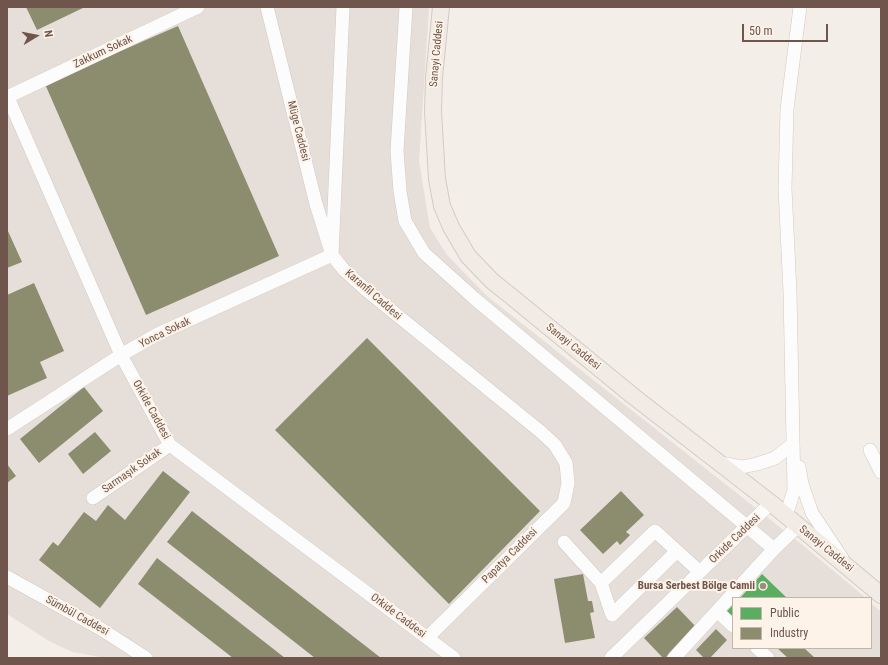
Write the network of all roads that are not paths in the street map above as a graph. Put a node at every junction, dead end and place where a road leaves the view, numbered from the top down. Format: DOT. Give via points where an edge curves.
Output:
graph roads {
  1 [pos="198,7"];
  2 [pos="267,7"];
  3 [pos="343,7"];
  4 [pos="406,7"];
  5 [pos="441,7"];
  6 [pos="800,7"];
  7 [pos="7,97"];
  8 [pos="332,255"];
  9 [pos="121,355"];
  10 [pos="7,429"];
  11 [pos="170,444"];
  12 [pos="793,444"];
  13 [pos="870,450"];
  14 [pos="566,463"];
  15 [pos="720,463"];
  16 [pos="881,472"];
  17 [pos="93,498"];
  18 [pos="771,503"];
  19 [pos="792,521"];
  20 [pos="748,526"];
  21 [pos="564,542"];
  22 [pos="774,549"];
  23 [pos="677,551"];
  24 [pos="848,566"];
  25 [pos="700,572"];
  26 [pos="7,577"];
  27 [pos="601,583"];
  28 [pos="881,595"];
  29 [pos="717,611"];
  30 [pos="732,625"];
  31 [pos="427,638"];
  32 [pos="759,649"];
  33 [pos="146,658"];
  34 [pos="454,658"];
  35 [pos="611,658"];
  36 [pos="674,658"];
  37 [pos="768,658"];
  1 -- 7 [label="lane, Zakkum Sokak"];
  2 -- 8 [label="lane, Müge Caddesi" via="316,204"];
  3 -- 8 [label="lane"];
  4 -- 20 [label="lane" via="398,159 400,191 405,221 424,253 474,298"];
  5 -- 15 [label="main road, Sanayi Caddesi" via="434,78 434,147 442,206 456,237 468,256 492,281"];
  6 -- 12 [label="lane" via="787,109 786,188"];
  7 -- 9 [label="lane, Orkide Caddesi"];
  8 -- 9 [label="lane, Yonca Sokak" via="158,334"];
  8 -- 14 [label="lane, Karanfil Caddesi" via="365,289 556,445"];
  9 -- 10 [label="lane, Yonca Sokak"];
  9 -- 11 [label="lane, Orkide Caddesi"];
  11 -- 17 [label="lane, Sarmaşık Sokak"];
  11 -- 31 [label="lane, Orkide Caddesi"];
  12 -- 15 [label="lane" via="775,458 757,464 742,467"];
  12 -- 19 [label="lane"];
  12 -- 24 [label="lane" via="812,513"];
  13 -- 16 [label="lane"];
  14 -- 31 [label="lane, Papatya Caddesi" via="568,483 564,503"];
  15 -- 18 [label="main road, Sanayi Caddesi"];
  18 -- 19 [label="main road, Sanayi Caddesi"];
  18 -- 20 [label="lane, Orkide Caddesi"];
  19 -- 22 [label="lane"];
  19 -- 24 [label="main road, Sanayi Caddesi"];
  20 -- 22 [label="lane"];
  20 -- 25 [label="lane, Orkide Caddesi"];
  21 -- 27 [label="lane"];
  22 -- 29 [label="lane"];
  23 -- 25 [label="lane"];
  23 -- 27 [label="lane" via="655,531"];
  23 -- 27 [label="lane" via="612,615"];
  24 -- 28 [label="main road, Sanayi Caddesi"];
  25 -- 35 [label="lane, Orkide Caddesi"];
  26 -- 33 [label="lane, Sümbül Caddesi" via="101,629"];
  29 -- 30 [label="lane"];
  29 -- 36 [label="lane"];
  31 -- 34 [label="lane, Orkide Caddesi"];
  32 -- 37 [label="lane"];
}
